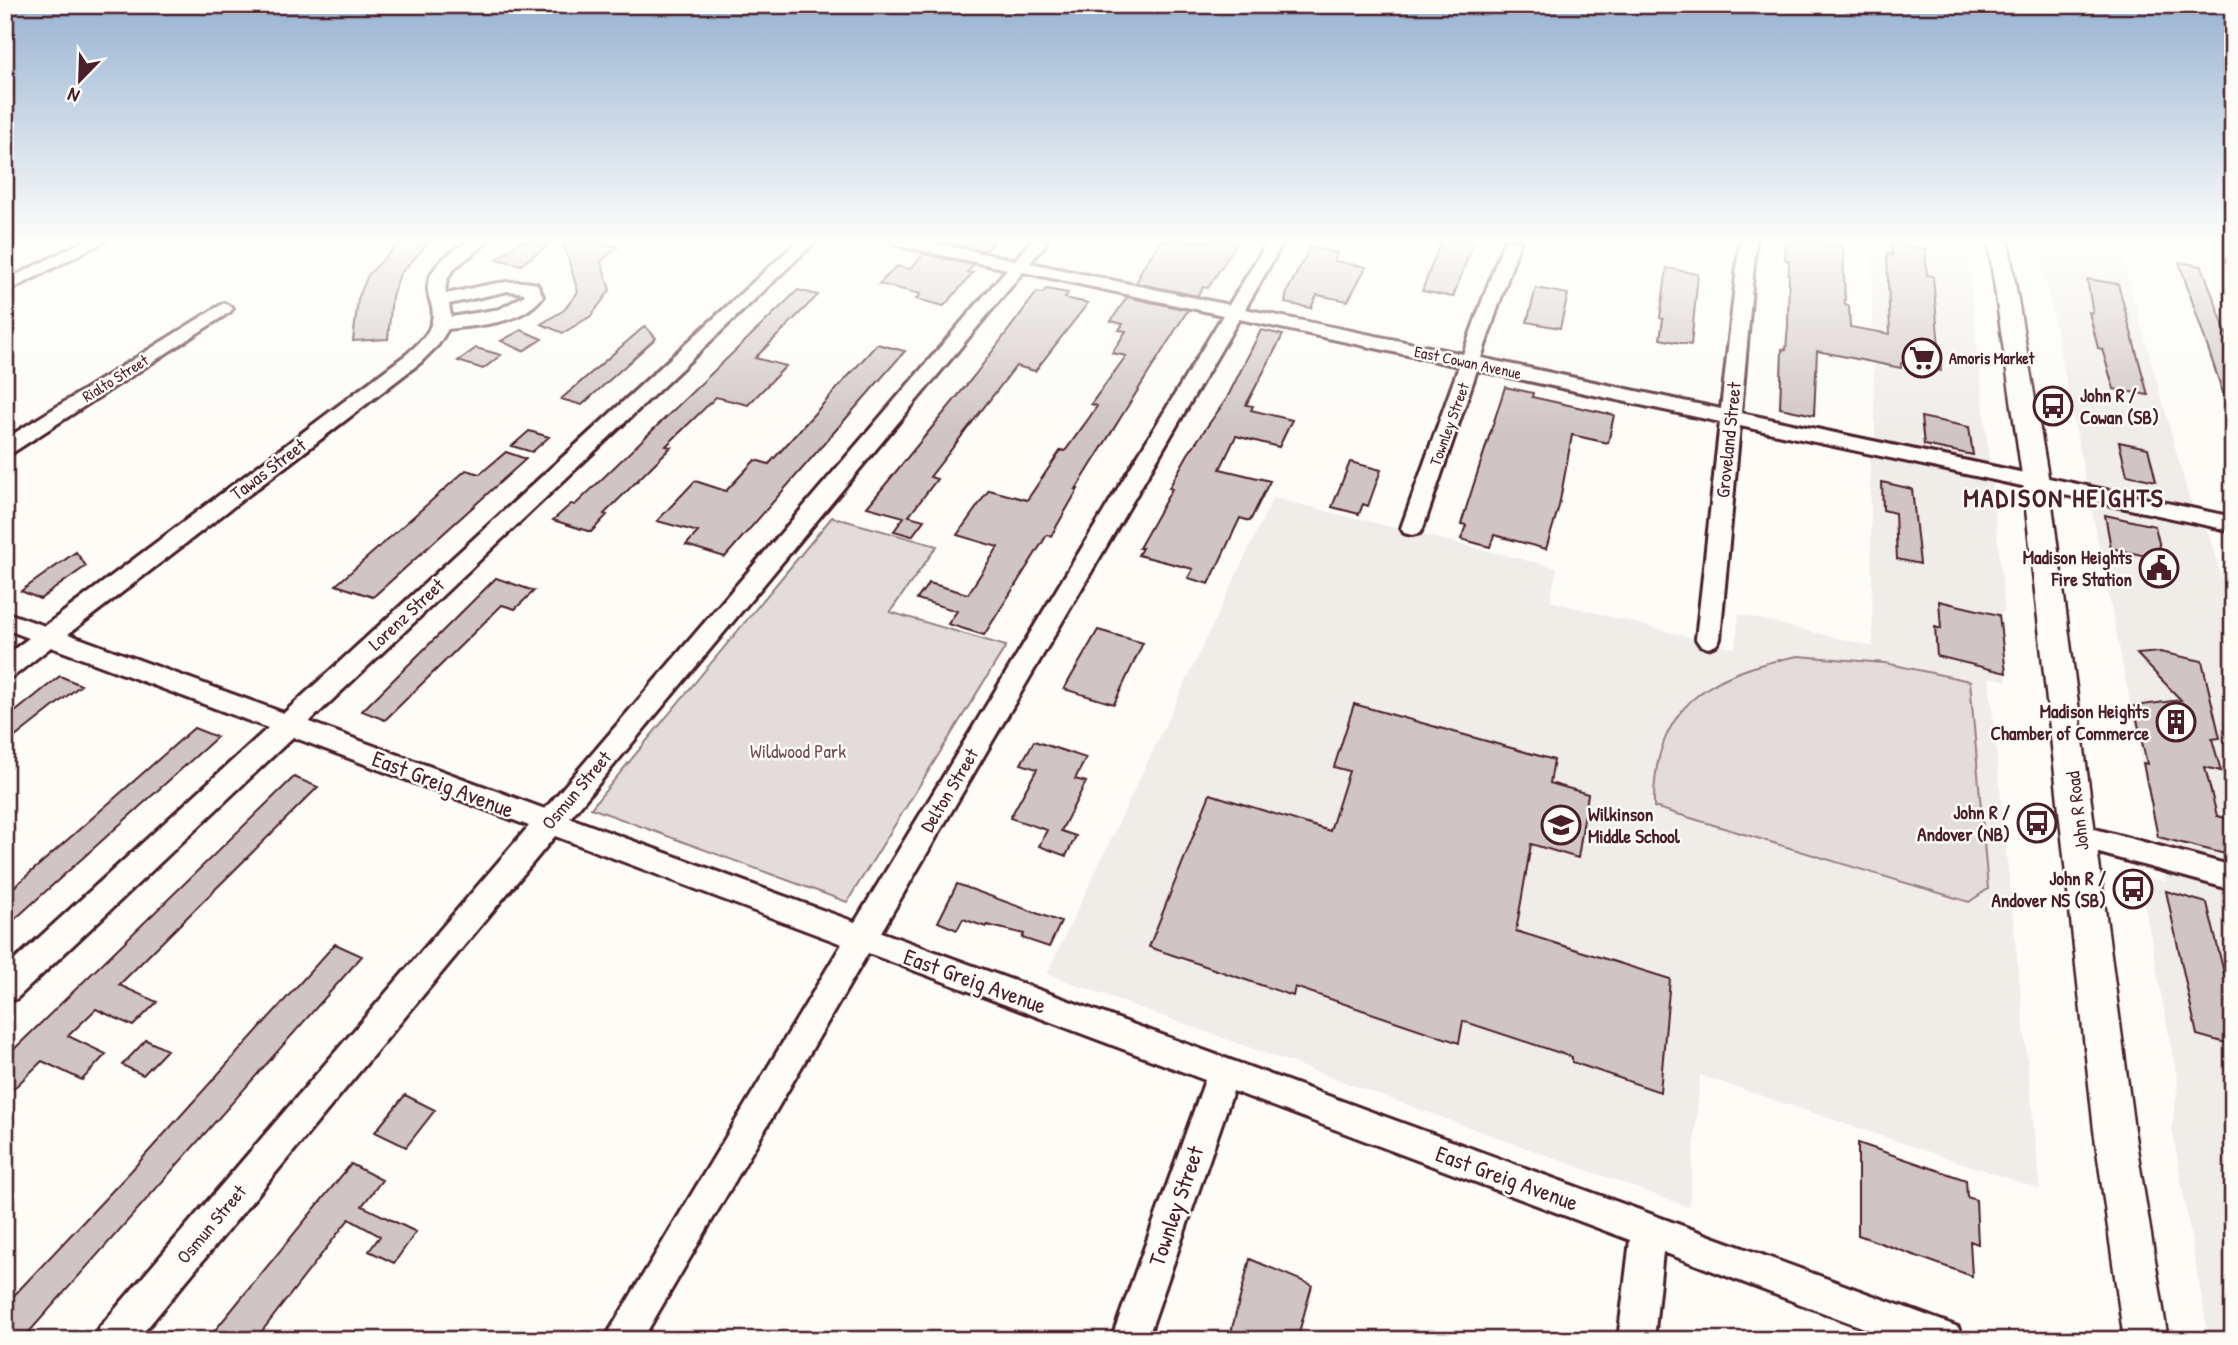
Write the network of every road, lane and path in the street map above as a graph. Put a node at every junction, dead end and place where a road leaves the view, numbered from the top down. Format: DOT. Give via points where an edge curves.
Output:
graph roads {
  1 [pos="439,304"];
  2 [pos="526,304"];
  3 [pos="741,304"];
  4 [pos="987,304"];
  5 [pos="1196,304"];
  6 [pos="1239,304"];
  7 [pos="1490,304"];
  8 [pos="1742,304"];
  9 [pos="2008,304"];
  10 [pos="224,308"];
  11 [pos="1234,312"];
  12 [pos="442,324"];
  13 [pos="1470,362"];
  14 [pos="1730,418"];
  15 [pos="5,448"];
  16 [pos="2036,482"];
  17 [pos="2233,524"];
  18 [pos="1412,528"];
  19 [pos="5,620"];
  20 [pos="48,636"];
  21 [pos="1707,639"];
  22 [pos="5,669"];
  23 [pos="287,726"];
  24 [pos="547,823"];
  25 [pos="2080,837"];
  26 [pos="2233,878"];
  27 [pos="860,939"];
  28 [pos="5,989"];
  29 [pos="1223,1073"];
  30 [pos="1648,1230"];
  31 [pos="113,1340"];
  32 [pos="622,1340"];
  33 [pos="1129,1340"];
  34 [pos="1636,1340"];
  35 [pos="1945,1340"];
  36 [pos="2146,1340"];
  1 -- 12 [label="street"];
  2 -- 12 [label="street" via="513,311"];
  3 -- 23 [label="street, Lorenz Street"];
  4 -- 24 [label="street, Osmun Street"];
  5 -- 11 [label="street, East Cowan Avenue"];
  6 -- 11 [label="street, Delton Street"];
  7 -- 13 [label="street, Townley Street"];
  8 -- 14 [label="street, Groveland Street"];
  9 -- 16 [label="main road, John R Road"];
  10 -- 15 [label="street, Rialto Street"];
  11 -- 13 [label="street, East Cowan Avenue"];
  11 -- 27 [label="street, Delton Street"];
  12 -- 20 [label="street, Tawas Street" via="414,358"];
  13 -- 14 [label="street, East Cowan Avenue"];
  13 -- 18 [label="street, Townley Street"];
  14 -- 16 [label="street, East Cowan Avenue"];
  14 -- 21 [label="street, Groveland Street"];
  16 -- 17 [label="street, East Cowan Avenue"];
  16 -- 25 [label="main road, John R Road"];
  19 -- 20 [label="street, East Greig Avenue"];
  20 -- 22 [label="street, Tawas Street"];
  20 -- 23 [label="street, East Greig Avenue"];
  23 -- 24 [label="street, East Greig Avenue"];
  23 -- 28 [label="street, Lorenz Street"];
  24 -- 27 [label="street, East Greig Avenue"];
  24 -- 31 [label="street, Osmun Street"];
  25 -- 26 [label="street"];
  25 -- 36 [label="main road, John R Road" via="2114,1130"];
  27 -- 29 [label="street, East Greig Avenue"];
  27 -- 32 [label="street, Delton Street"];
  29 -- 30 [label="street, East Greig Avenue"];
  29 -- 33 [label="street, Townley Street"];
  30 -- 34 [label="street"];
  30 -- 35 [label="street, East Greig Avenue"];
}
